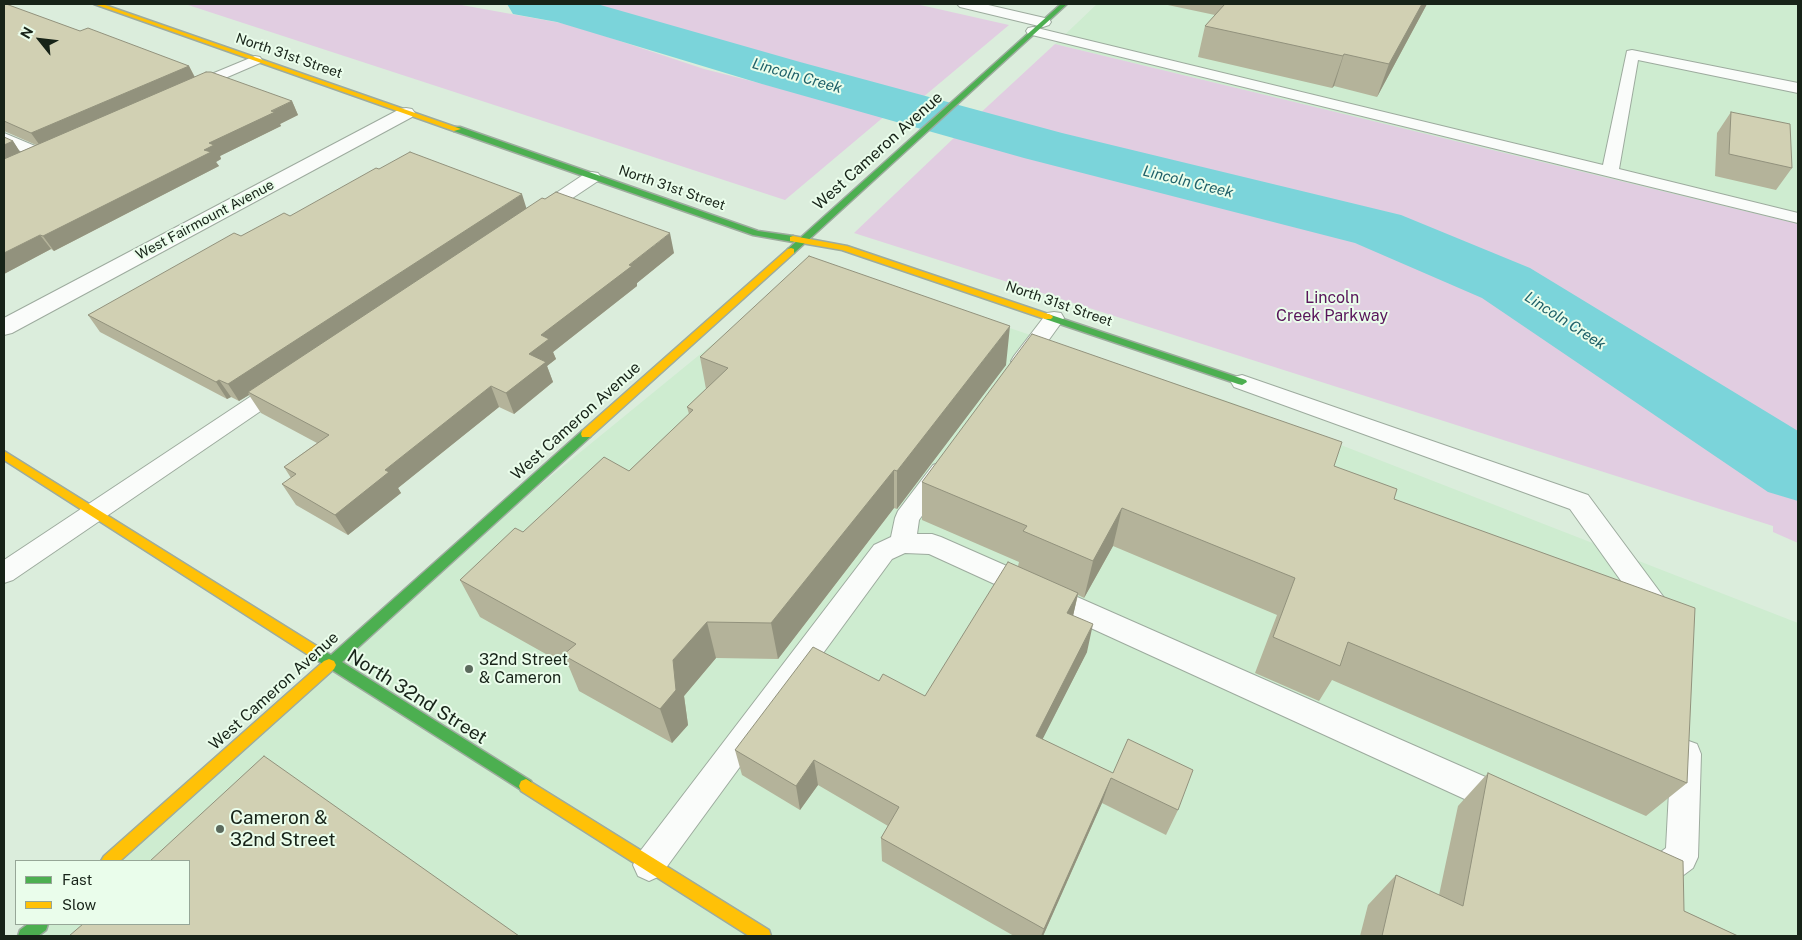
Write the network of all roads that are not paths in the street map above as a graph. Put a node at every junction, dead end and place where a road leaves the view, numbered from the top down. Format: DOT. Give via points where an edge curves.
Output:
graph roads {
  1 [pos="97,4"];
  2 [pos="965,4"];
  3 [pos="1064,4"];
  4 [pos="1038,27"];
  5 [pos="255,60"];
  6 [pos="1798,88"];
  7 [pos="177,94"];
  8 [pos="406,113"];
  9 [pos="4,138"];
  10 [pos="60,146"];
  11 [pos="41,154"];
  12 [pos="19,164"];
  13 [pos="1610,172"];
  14 [pos="592,177"];
  15 [pos="1798,218"];
  16 [pos="523,224"];
  17 [pos="801,242"];
  18 [pos="1054,318"];
  19 [pos="4,328"];
  20 [pos="295,377"];
  21 [pos="1010,377"];
  22 [pos="1242,382"];
  23 [pos="4,455"];
  24 [pos="953,455"];
  25 [pos="94,513"];
  26 [pos="903,543"];
  27 [pos="4,573"];
  28 [pos="1678,638"];
  29 [pos="329,662"];
  30 [pos="1687,732"];
  31 [pos="1524,810"];
  32 [pos="1624,855"];
  33 [pos="110,860"];
  34 [pos="649,865"];
  35 [pos="39,925"];
  36 [pos="26,936"];
  37 [pos="762,936"];
  1 -- 5 [label="street, North 31st Street"];
  2 -- 4 [label="street"];
  3 -- 4 [label="street, West Cameron Avenue"];
  4 -- 13 [label="lane"];
  4 -- 17 [label="street, West Cameron Avenue"];
  5 -- 7 [label="lane"];
  5 -- 8 [label="street, North 31st Street"];
  6 -- 13 [label="lane" via="1632,54"];
  8 -- 14 [label="street, North 31st Street"];
  8 -- 19 [label="street, West Fairmount Avenue"];
  9 -- 11 [label="lane"];
  10 -- 11 [label="lane"];
  11 -- 12 [label="lane"];
  13 -- 15 [label="lane"];
  14 -- 16 [label="lane"];
  14 -- 17 [label="street, North 31st Street" via="756,233"];
  17 -- 18 [label="street, North 31st Street" via="844,248"];
  17 -- 29 [label="street, West Cameron Avenue"];
  18 -- 21 [label="lane"];
  18 -- 22 [label="street, North 31st Street"];
  20 -- 25 [label="lane"];
  22 -- 28 [label="lane" via="1579,502"];
  23 -- 25 [label="street, North 32nd Street"];
  24 -- 26 [label="lane" via="907,518"];
  25 -- 27 [label="lane"];
  25 -- 29 [label="street, North 32nd Street"];
  26 -- 31 [label="lane" via="932,544"];
  26 -- 34 [label="lane" via="883,552"];
  29 -- 33 [label="street, West Cameron Avenue"];
  29 -- 34 [label="street, North 32nd Street"];
  30 -- 32 [label="lane" via="1682,857 1661,871"];
  34 -- 37 [label="street, North 32nd Street"];
  35 -- 36 [label="street"];
}
